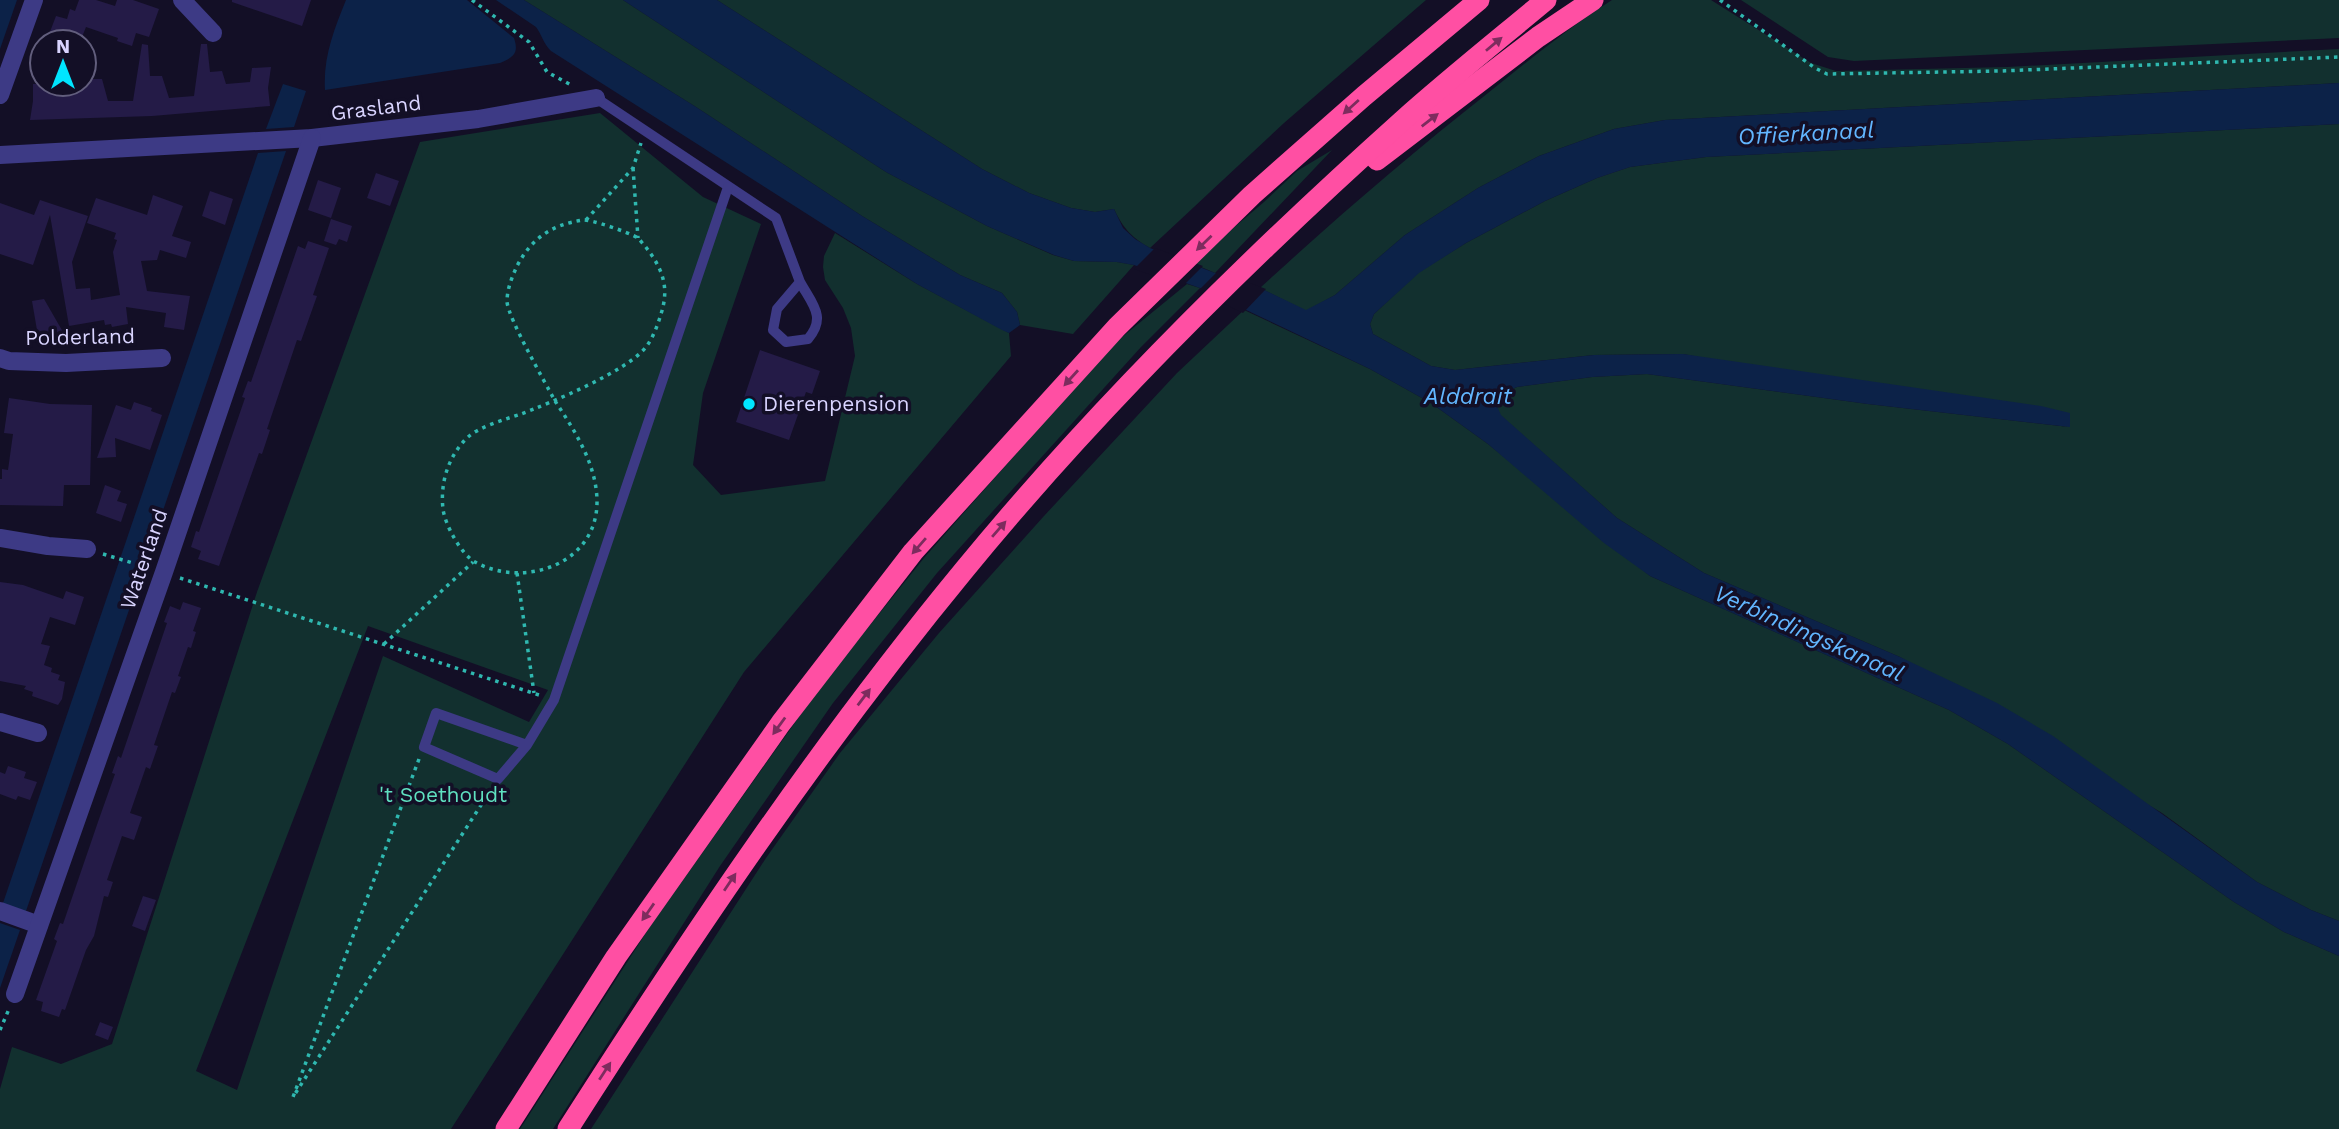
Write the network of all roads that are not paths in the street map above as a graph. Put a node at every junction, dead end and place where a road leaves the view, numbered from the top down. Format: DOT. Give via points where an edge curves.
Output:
graph roads {
  1 [pos="34,0"];
  2 [pos="181,0"];
  3 [pos="1479,0"];
  4 [pos="1546,0"];
  5 [pos="1593,0"];
  6 [pos="213,33"];
  7 [pos="0,94"];
  8 [pos="596,98"];
  9 [pos="309,139"];
  10 [pos="0,155"];
  11 [pos="728,187"];
  12 [pos="1295,218"];
  13 [pos="800,282"];
  14 [pos="0,358"];
  15 [pos="162,358"];
  16 [pos="0,538"];
  17 [pos="87,550"];
  18 [pos="0,722"];
  19 [pos="38,733"];
  20 [pos="527,745"];
  21 [pos="0,911"];
  22 [pos="35,924"];
  23 [pos="15,994"];
  24 [pos="506,1129"];
  25 [pos="568,1129"];
  1 -- 7 [label="street"];
  2 -- 6 [label="street"];
  3 -- 24 [label="highway, one-way" via="1252,195 1117,327 913,552 781,723 616,957"];
  12 -- 4 [label="highway, one-way"];
  12 -- 5 [label="highway, one-way"];
  8 -- 9 [label="street, Grasland" via="478,119"];
  8 -- 11 [label="lane"];
  9 -- 10 [label="street, Grasland"];
  9 -- 22 [label="street, Waterland"];
  11 -- 13 [label="lane" via="776,218"];
  11 -- 20 [label="lane" via="554,700"];
  25 -- 12 [label="highway, one-way" via="751,851 894,657 966,567 1106,408"];
  13 -- 13 [label="lane" via="777,309 774,330 786,342 808,339 816,329 818,316"];
  14 -- 15 [label="street, Polderland" via="66,363"];
  16 -- 17 [label="street"];
  18 -- 19 [label="street"];
  20 -- 20 [label="lane" via="498,779 424,747 436,713"];
  21 -- 22 [label="street"];
  22 -- 23 [label="street, Waterland"];
}
